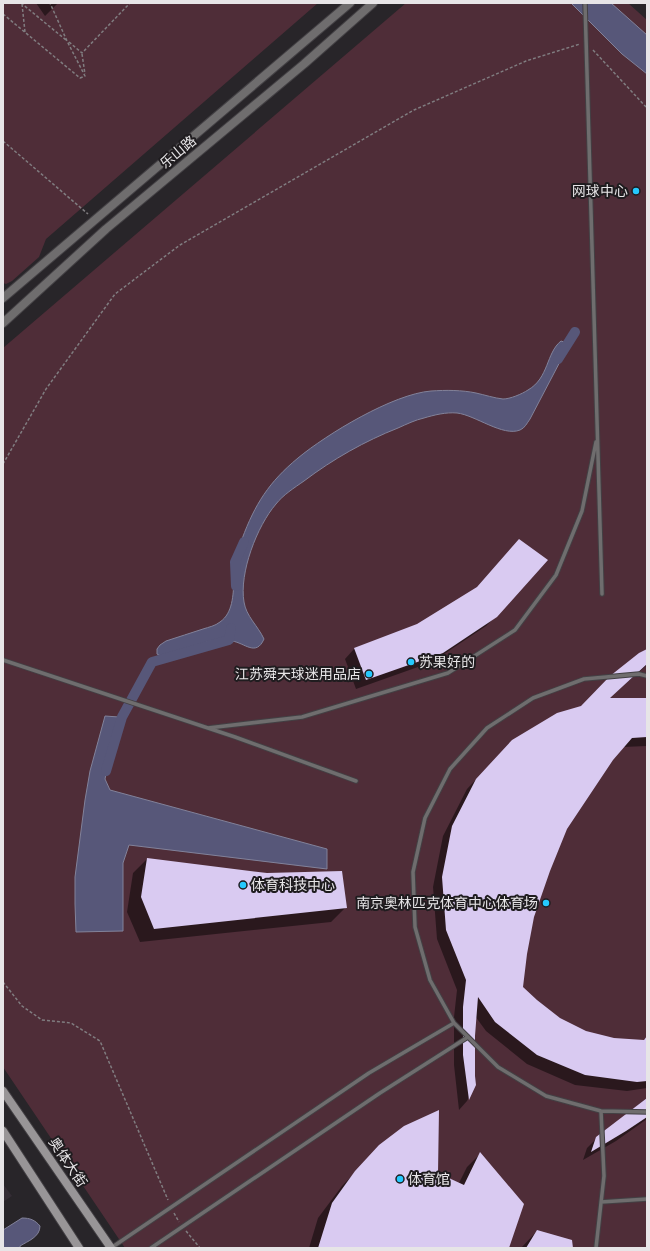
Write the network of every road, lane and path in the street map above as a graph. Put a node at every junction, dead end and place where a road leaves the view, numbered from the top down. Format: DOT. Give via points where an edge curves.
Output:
graph roads {
  1 [pos="50,3"];
  2 [pos="130,3"];
  3 [pos="350,3"];
  4 [pos="373,3"];
  5 [pos="585,3"];
  6 [pos="22,4"];
  7 [pos="3,14"];
  8 [pos="25,33"];
  9 [pos="67,41"];
  10 [pos="586,43"];
  11 [pos="82,53"];
  12 [pos="85,76"];
  13 [pos="647,108"];
  14 [pos="3,141"];
  15 [pos="95,220"];
  16 [pos="3,298"];
  17 [pos="3,323"];
  18 [pos="598,435"];
  19 [pos="3,464"];
  20 [pos="602,594"];
  21 [pos="3,660"];
  22 [pos="647,676"];
  23 [pos="208,728"];
  24 [pos="356,782"];
  25 [pos="3,982"];
  26 [pos="454,1023"];
  27 [pos="468,1037"];
  28 [pos="3,1091"];
  29 [pos="601,1111"];
  30 [pos="647,1112"];
  31 [pos="3,1131"];
  32 [pos="647,1199"];
  33 [pos="601,1202"];
  34 [pos="171,1207"];
  35 [pos="182,1227"];
  36 [pos="79,1248"];
  37 [pos="111,1248"];
  38 [pos="151,1248"];
  39 [pos="200,1248"];
  40 [pos="596,1248"];
  1 -- 9 [label="path"];
  2 -- 11 [label="path"];
  3 -- 15 [label="street, 乐山路"];
  4 -- 17 [label="street, 乐山路" via="106,229"];
  5 -- 10 [label="lane"];
  6 -- 8 [label="path"];
  6 -- 9 [label="path"];
  7 -- 8 [label="path"];
  8 -- 12 [label="path" via="80,78"];
  9 -- 11 [label="path"];
  9 -- 12 [label="path"];
  10 -- 13 [label="path"];
  10 -- 18 [label="lane"];
  10 -- 19 [label="path" via="526,61 414,110 180,245 115,294 46,389"];
  11 -- 12 [label="path"];
  14 -- 15 [label="path"];
  15 -- 16 [label="street, 乐山路"];
  18 -- 20 [label="lane"];
  18 -- 23 [label="lane" via="582,511 556,575 515,630 448,673 302,717"];
  21 -- 23 [label="lane"];
  22 -- 26 [label="lane" via="639,674 584,679 532,698 487,728 450,770 425,818 413,872 415,927 430,980"];
  23 -- 24 [label="lane"];
  25 -- 34 [label="path" via="22,1006 42,1020 71,1023 100,1041"];
  26 -- 27 [label="lane"];
  26 -- 34 [label="lane" via="368,1073"];
  27 -- 29 [label="lane" via="498,1067 546,1096"];
  27 -- 35 [label="lane" via="380,1093"];
  28 -- 37 [label="main road, 奥体大街"];
  29 -- 30 [label="lane"];
  29 -- 33 [label="lane" via="604,1176"];
  31 -- 36 [label="main road"];
  32 -- 33 [label="lane"];
  33 -- 40 [label="lane"];
  34 -- 35 [label="path"];
  34 -- 37 [label="lane"];
  35 -- 38 [label="lane"];
  35 -- 39 [label="path"];
}
